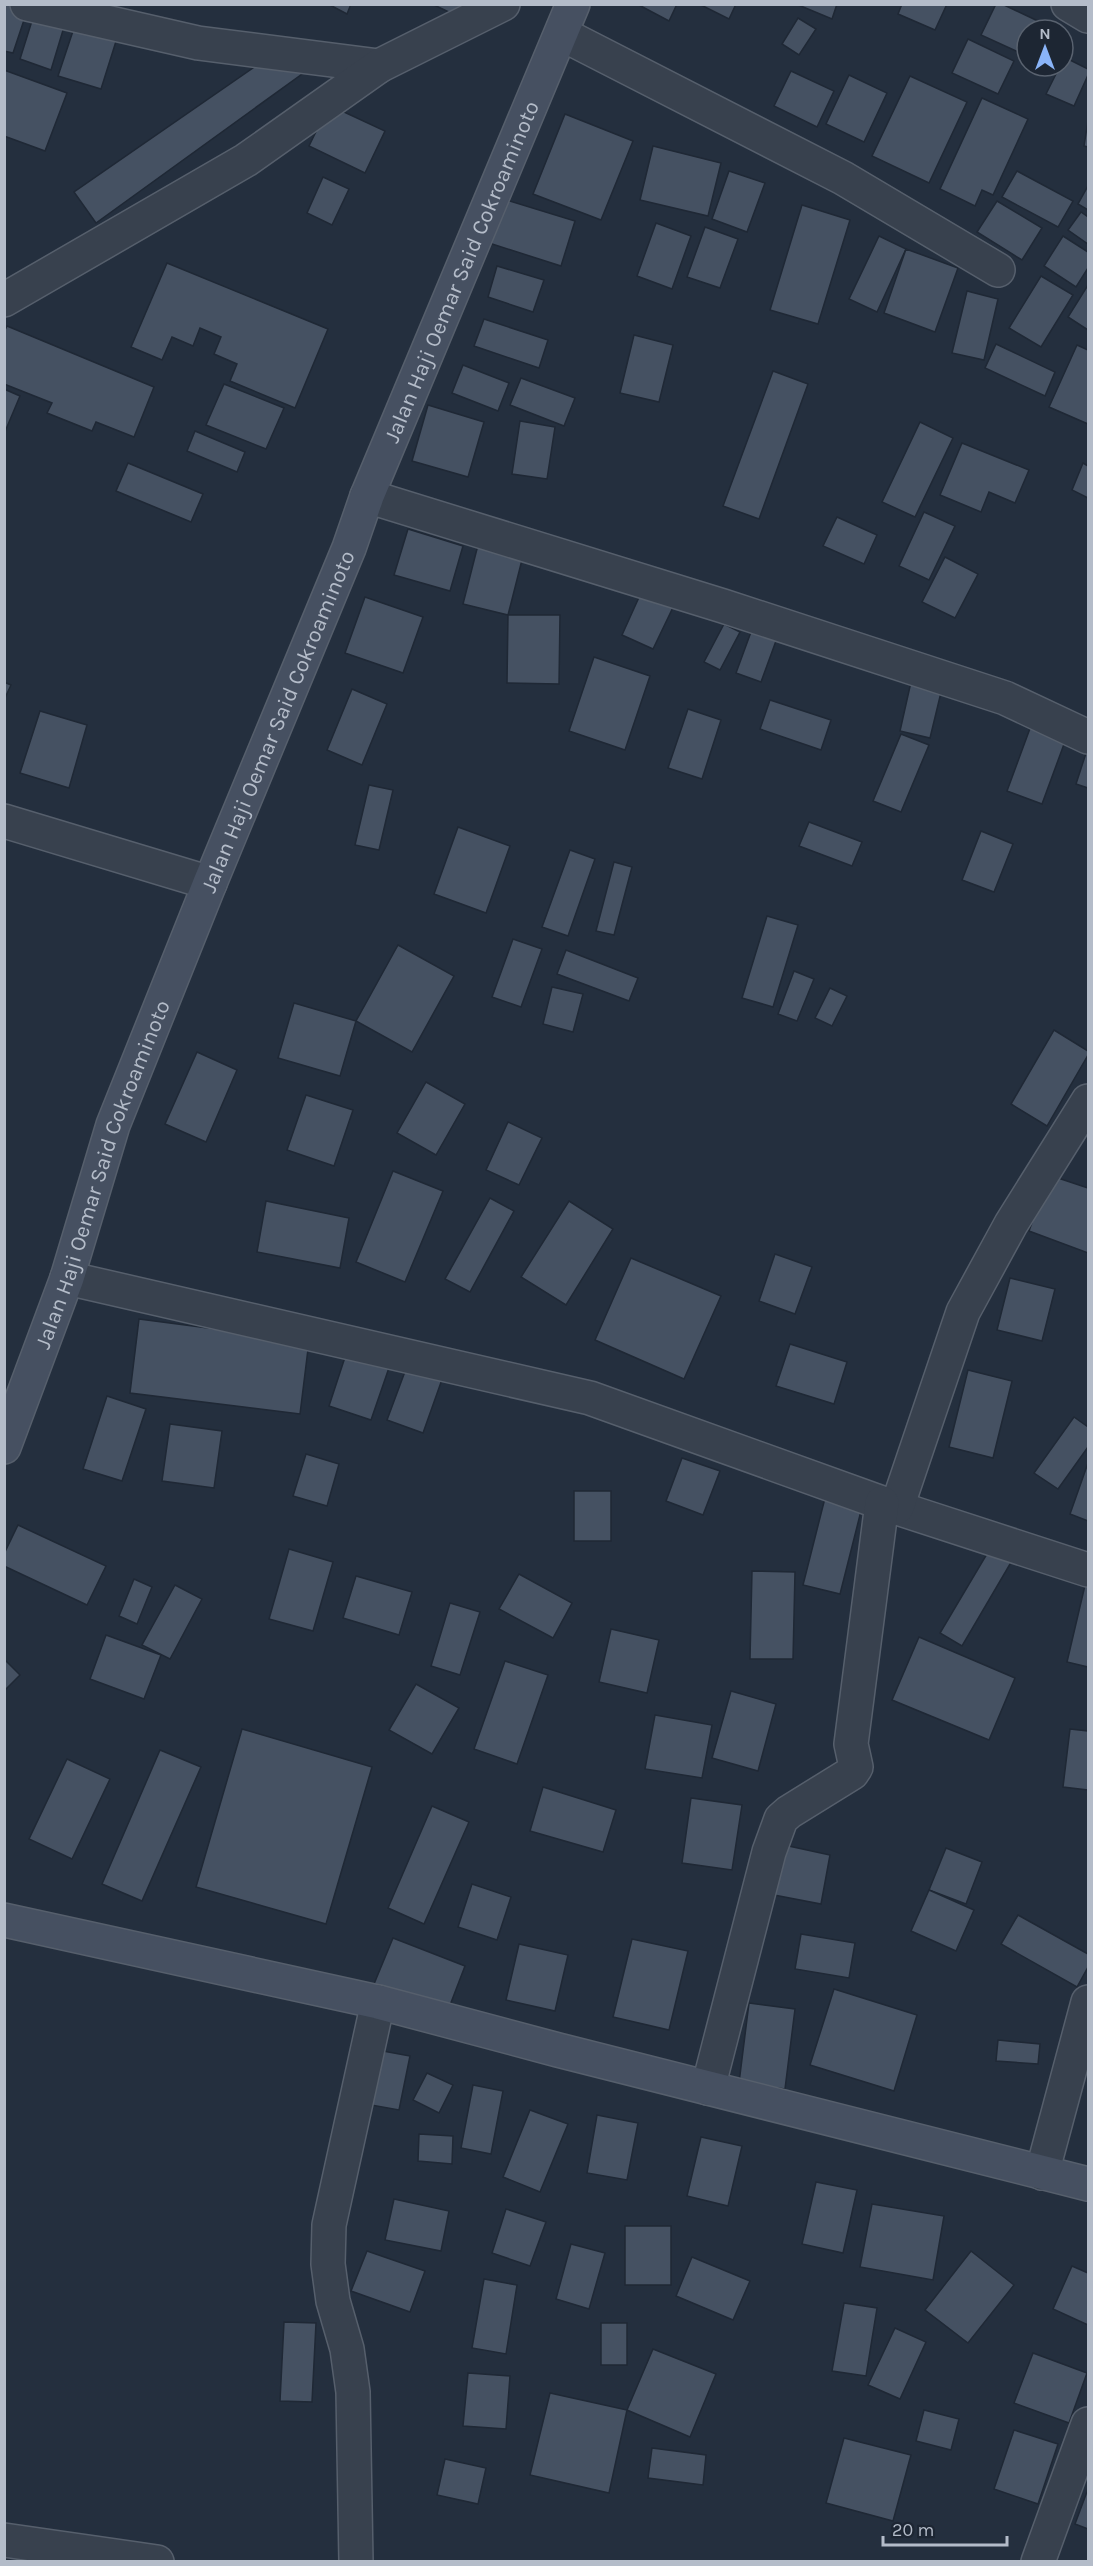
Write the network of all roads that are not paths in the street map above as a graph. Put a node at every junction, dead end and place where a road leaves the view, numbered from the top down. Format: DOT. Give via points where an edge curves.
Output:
graph roads {
  1 [pos="27,4"];
  2 [pos="503,4"];
  3 [pos="1068,4"];
  4 [pos="1089,16"];
  5 [pos="567,19"];
  6 [pos="379,66"];
  7 [pos="998,270"];
  8 [pos="4,300"];
  9 [pos="367,496"];
  10 [pos="1089,737"];
  11 [pos="4,821"];
  12 [pos="210,883"];
  13 [pos="1089,1101"];
  14 [pos="67,1278"];
  15 [pos="8,1426"];
  16 [pos="890,1505"];
  17 [pos="1089,1570"];
  18 [pos="4,1920"];
  19 [pos="378,2002"];
  20 [pos="1089,2002"];
  21 [pos="708,2088"];
  22 [pos="1042,2172"];
  23 [pos="1089,2184"];
  24 [pos="1089,2424"];
  25 [pos="4,2540"];
  26 [pos="157,2562"];
  27 [pos="356,2562"];
  28 [pos="1038,2562"];
  1 -- 6 [label="street" via="198,43"];
  2 -- 6 [label="street"];
  3 -- 4 [label="street"];
  5 -- 7 [label="street"];
  5 -- 9 [label="main road, Jalan Haji Oemar Said Cokroaminoto"];
  6 -- 8 [label="street" via="246,160"];
  9 -- 10 [label="street" via="1005,698"];
  9 -- 12 [label="main road, Jalan Haji Oemar Said Cokroaminoto"];
  11 -- 12 [label="street"];
  12 -- 14 [label="main road, Jalan Haji Oemar Said Cokroaminoto" via="113,1125"];
  13 -- 16 [label="street" via="1011,1224 963,1312"];
  14 -- 15 [label="main road, Jalan Haji Oemar Said Cokroaminoto"];
  14 -- 16 [label="street" via="590,1398"];
  16 -- 17 [label="street"];
  16 -- 21 [label="street" via="851,1744 856,1767 781,1819"];
  18 -- 19 [label="main road"];
  19 -- 21 [label="main road"];
  19 -- 27 [label="street" via="329,2235 333,2301 347,2349 353,2392"];
  20 -- 22 [label="street"];
  21 -- 22 [label="main road"];
  22 -- 23 [label="main road"];
  24 -- 28 [label="street"];
  25 -- 26 [label="street"];
}
